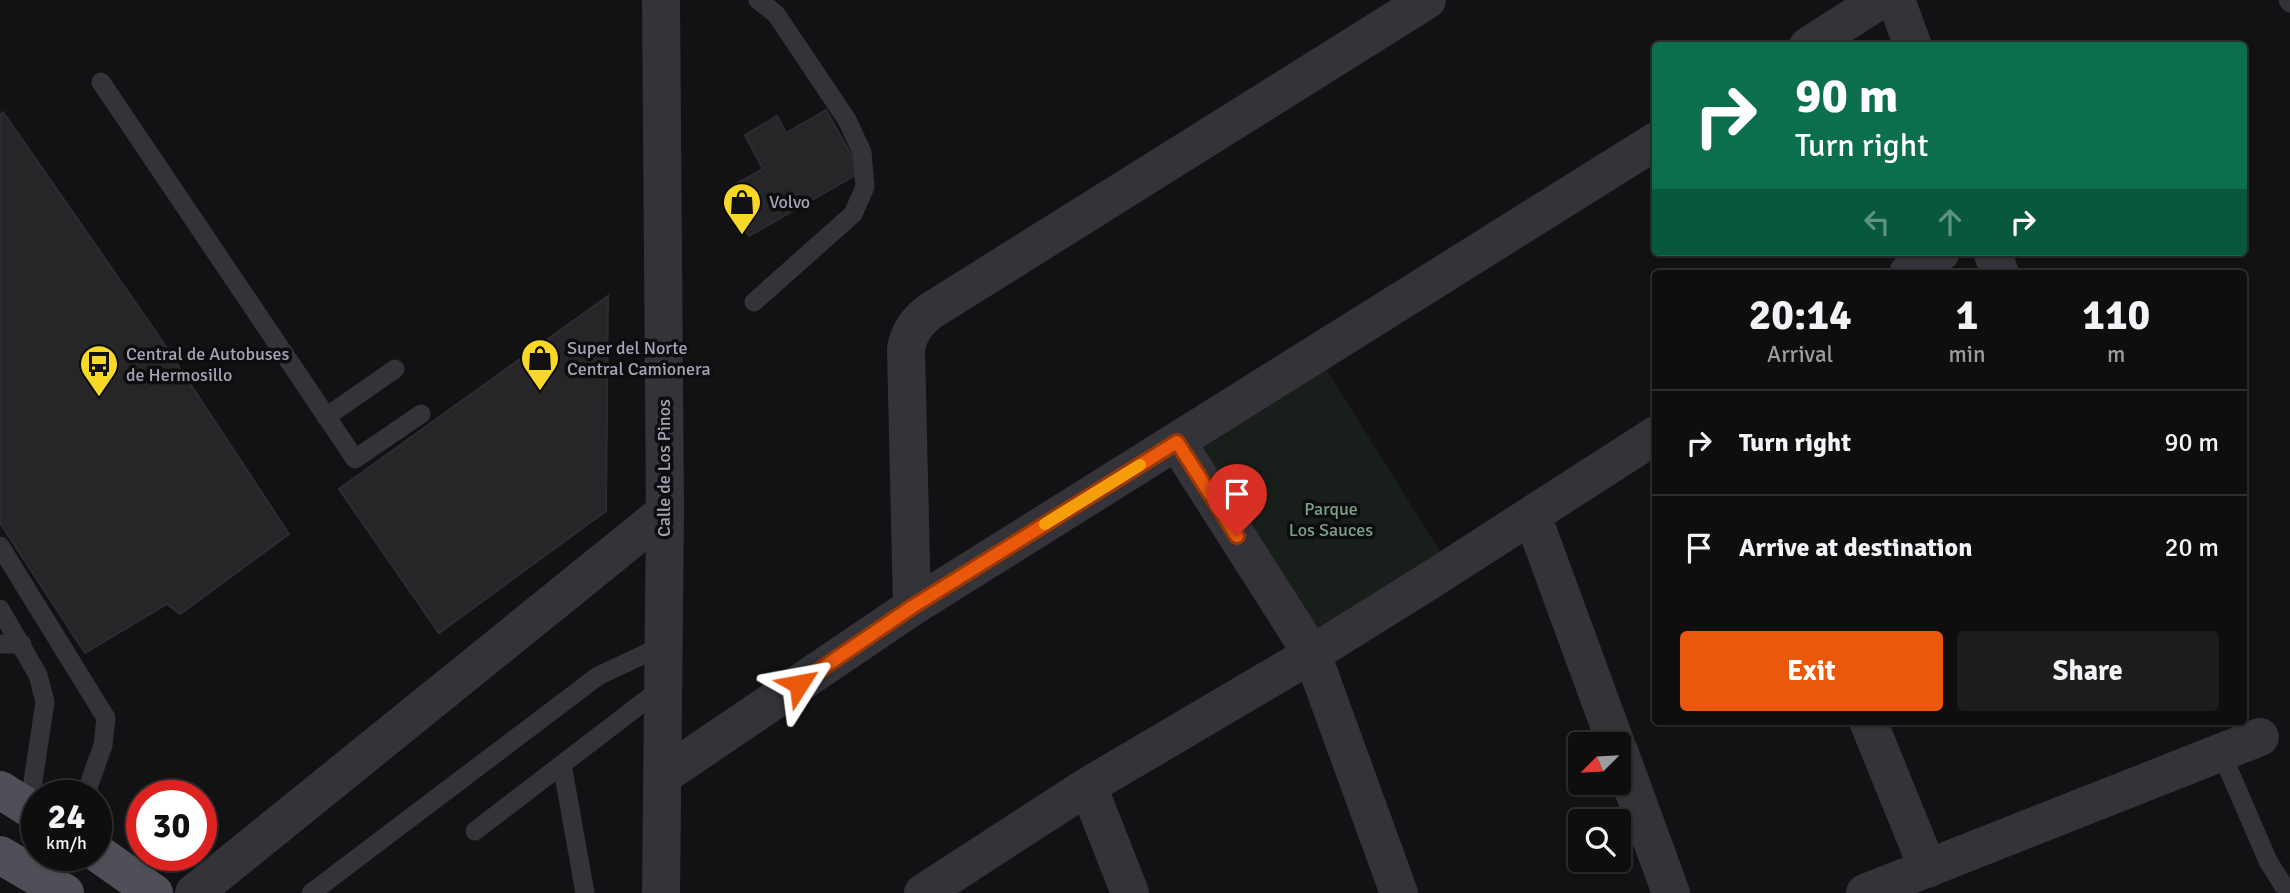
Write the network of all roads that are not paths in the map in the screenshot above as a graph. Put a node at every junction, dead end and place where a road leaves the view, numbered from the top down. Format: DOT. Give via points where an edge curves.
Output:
graph roads {
  1 [pos="661,0"];
  2 [pos="758,0"];
  3 [pos="1427,0"];
  4 [pos="1880,0"];
  5 [pos="1896,0"];
  6 [pos="1814,42"];
  7 [pos="1912,42"];
  8 [pos="101,82"];
  9 [pos="1652,144"];
  10 [pos="754,302"];
  11 [pos="395,369"];
  12 [pos="421,414"];
  13 [pos="326,417"];
  14 [pos="1652,438"];
  15 [pos="1177,442"];
  16 [pos="665,512"];
  17 [pos="1532,515"];
  18 [pos="0,545"];
  19 [pos="912,607"];
  20 [pos="0,609"];
  21 [pos="0,644"];
  22 [pos="22,645"];
  23 [pos="662,646"];
  24 [pos="1312,654"];
  25 [pos="663,687"];
  26 [pos="1870,725"];
  27 [pos="1612,732"];
  28 [pos="2260,737"];
  29 [pos="2221,752"];
  30 [pos="562,764"];
  31 [pos="664,775"];
  32 [pos="27,780"];
  33 [pos="91,780"];
  34 [pos="1631,784"];
  35 [pos="1088,786"];
  36 [pos="475,831"];
  37 [pos="112,863"];
  38 [pos="1928,869"];
  39 [pos="9,872"];
  40 [pos="65,893"];
  41 [pos="155,893"];
  42 [pos="194,893"];
  43 [pos="311,893"];
  44 [pos="585,893"];
  45 [pos="661,893"];
  46 [pos="923,893"];
  47 [pos="1130,893"];
  48 [pos="1399,893"];
  49 [pos="1671,893"];
  50 [pos="1866,893"];
  51 [pos="2288,893"];
  1 -- 16 [label="street, Calle de Los Pinos"];
  2 -- 10 [label="lane" via="776,13 846,120 862,152 865,187 853,214"];
  3 -- 19 [label="street" via="916,323 906,349"];
  4 -- 6 [label="street"];
  5 -- 7 [label="street"];
  8 -- 13 [label="lane"];
  9 -- 15 [label="street"];
  11 -- 13 [label="lane"];
  12 -- 13 [label="lane" via="355,459"];
  14 -- 17 [label="street"];
  15 -- 19 [label="street"];
  15 -- 24 [label="street"];
  16 -- 23 [label="street, Calle de Los Pinos"];
  16 -- 42 [label="street"];
  17 -- 24 [label="street"];
  17 -- 27 [label="street"];
  18 -- 33 [label="lane" via="106,718 103,745"];
  19 -- 31 [label="street"];
  20 -- 22 [label="lane"];
  21 -- 22 [label="lane"];
  22 -- 32 [label="lane" via="38,675 45,702"];
  23 -- 25 [label="street, Calle de Los Pinos"];
  23 -- 43 [label="lane" via="598,676"];
  24 -- 35 [label="street"];
  24 -- 48 [label="street"];
  25 -- 30 [label="lane"];
  25 -- 31 [label="street, Calle de Los Pinos"];
  26 -- 38 [label="street"];
  28 -- 29 [label="street"];
  29 -- 38 [label="street"];
  29 -- 51 [label="lane" via="2268,861"];
  30 -- 36 [label="lane"];
  30 -- 44 [label="lane"];
  31 -- 45 [label="street, Calle de Los Pinos"];
  34 -- 49 [label="street"];
  35 -- 46 [label="street"];
  35 -- 47 [label="street"];
  37 -- 41 [label="main road"];
  38 -- 50 [label="street"];
  39 -- 40 [label="main road"];
}
